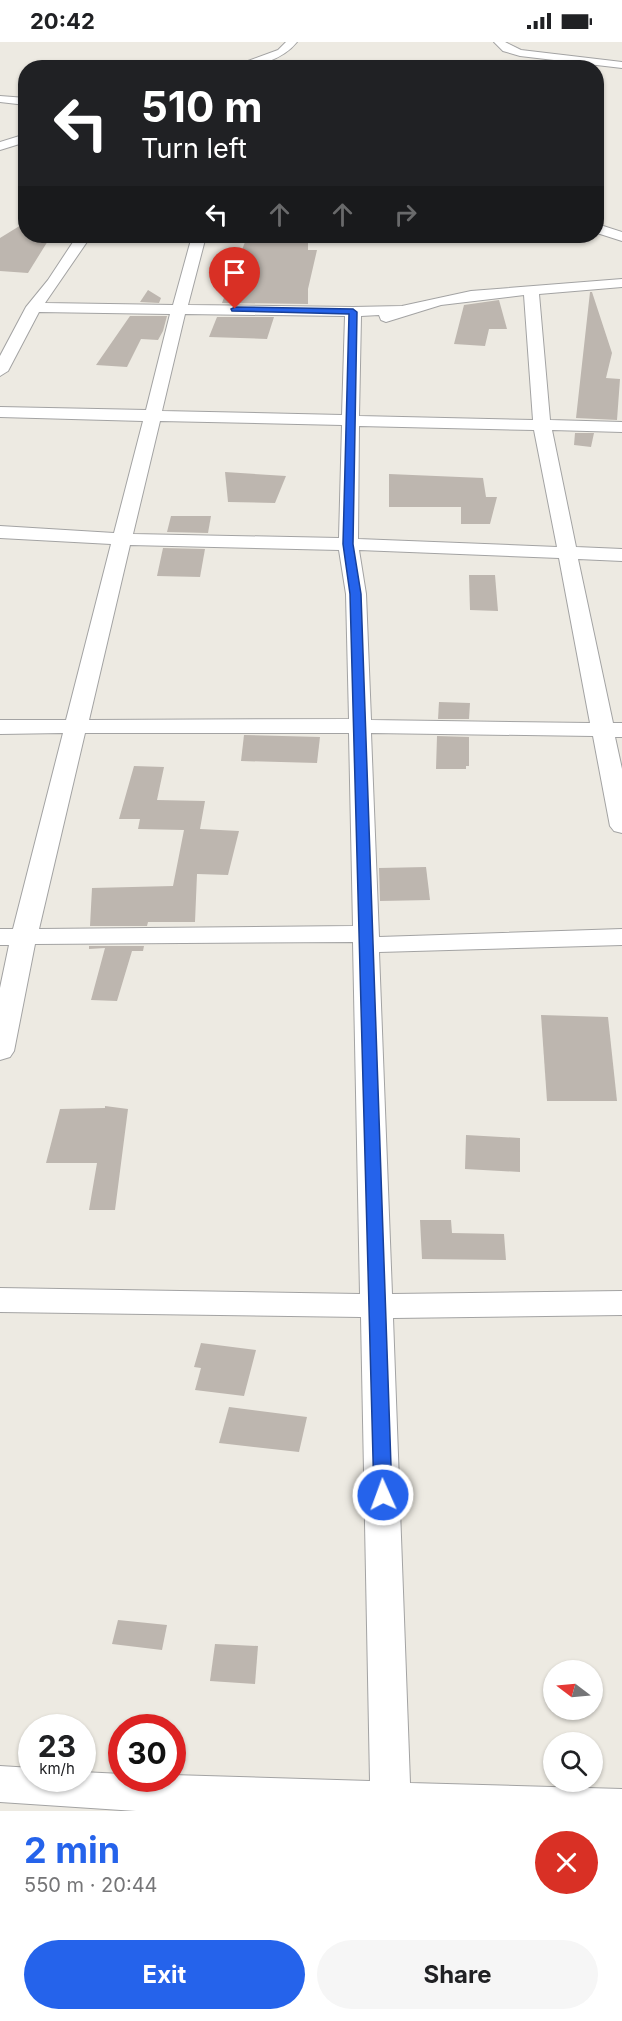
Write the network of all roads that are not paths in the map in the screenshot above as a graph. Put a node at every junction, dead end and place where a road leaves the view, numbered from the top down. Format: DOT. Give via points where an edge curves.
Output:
graph roads {
  1 [pos="292,42"];
  2 [pos="500,42"];
  3 [pos="258,60"];
  4 [pos="580,60"];
  5 [pos="604,63"];
  6 [pos="622,65"];
  7 [pos="0,99"];
  8 [pos="18,101"];
  9 [pos="18,140"];
  10 [pos="0,146"];
  11 [pos="604,231"];
  12 [pos="622,237"];
  13 [pos="79,243"];
  14 [pos="197,243"];
  15 [pos="622,283"];
  16 [pos="531,291"];
  17 [pos="34,307"];
  18 [pos="179,309"];
  19 [pos="401,310"];
  20 [pos="352,324"];
  21 [pos="0,371"];
  22 [pos="0,412"];
  23 [pos="153,415"];
  24 [pos="350,420"];
  25 [pos="542,425"];
  26 [pos="622,427"];
  27 [pos="0,532"];
  28 [pos="123,539"];
  29 [pos="348,544"];
  30 [pos="568,554"];
  31 [pos="622,555"];
  32 [pos="359,726"];
  33 [pos="0,728"];
  34 [pos="76,728"];
  35 [pos="612,730"];
  36 [pos="622,825"];
  37 [pos="12,937"];
  38 [pos="622,937"];
  39 [pos="367,940"];
  40 [pos="0,1051"];
  41 [pos="0,1300"];
  42 [pos="622,1303"];
  43 [pos="378,1306"];
  44 [pos="0,1784"];
  45 [pos="392,1807"];
  46 [pos="622,1808"];
  1 -- 3 [label="street" via="282,52"];
  2 -- 4 [label="street" via="520,53"];
  5 -- 6 [label="street"];
  7 -- 8 [label="street"];
  9 -- 10 [label="street"];
  11 -- 12 [label="street"];
  13 -- 17 [label="street"];
  14 -- 18 [label="street"];
  15 -- 16 [label="street"];
  16 -- 19 [label="street" via="444,300"];
  16 -- 25 [label="street"];
  17 -- 18 [label="street"];
  17 -- 21 [label="street"];
  18 -- 20 [label="street"];
  18 -- 23 [label="street"];
  19 -- 20 [label="street"];
  19 -- 20 [label="street"];
  20 -- 24 [label="street"];
  22 -- 23 [label="street"];
  23 -- 24 [label="street"];
  23 -- 28 [label="street"];
  24 -- 25 [label="street"];
  24 -- 29 [label="street"];
  25 -- 26 [label="street"];
  25 -- 30 [label="street"];
  27 -- 28 [label="street"];
  28 -- 29 [label="street"];
  28 -- 34 [label="street"];
  29 -- 30 [label="street"];
  29 -- 32 [label="street" via="356,594"];
  30 -- 31 [label="street"];
  30 -- 35 [label="street"];
  32 -- 34 [label="street"];
  32 -- 35 [label="street"];
  32 -- 39 [label="street"];
  33 -- 34 [label="street"];
  34 -- 37 [label="street"];
  35 -- 36 [label="street"];
  37 -- 39 [label="street"];
  37 -- 40 [label="street"];
  38 -- 39 [label="street"];
  39 -- 43 [label="street"];
  41 -- 43 [label="street"];
  42 -- 43 [label="street"];
  43 -- 45 [label="street"];
  44 -- 45 [label="street"];
  45 -- 46 [label="street"];
}
